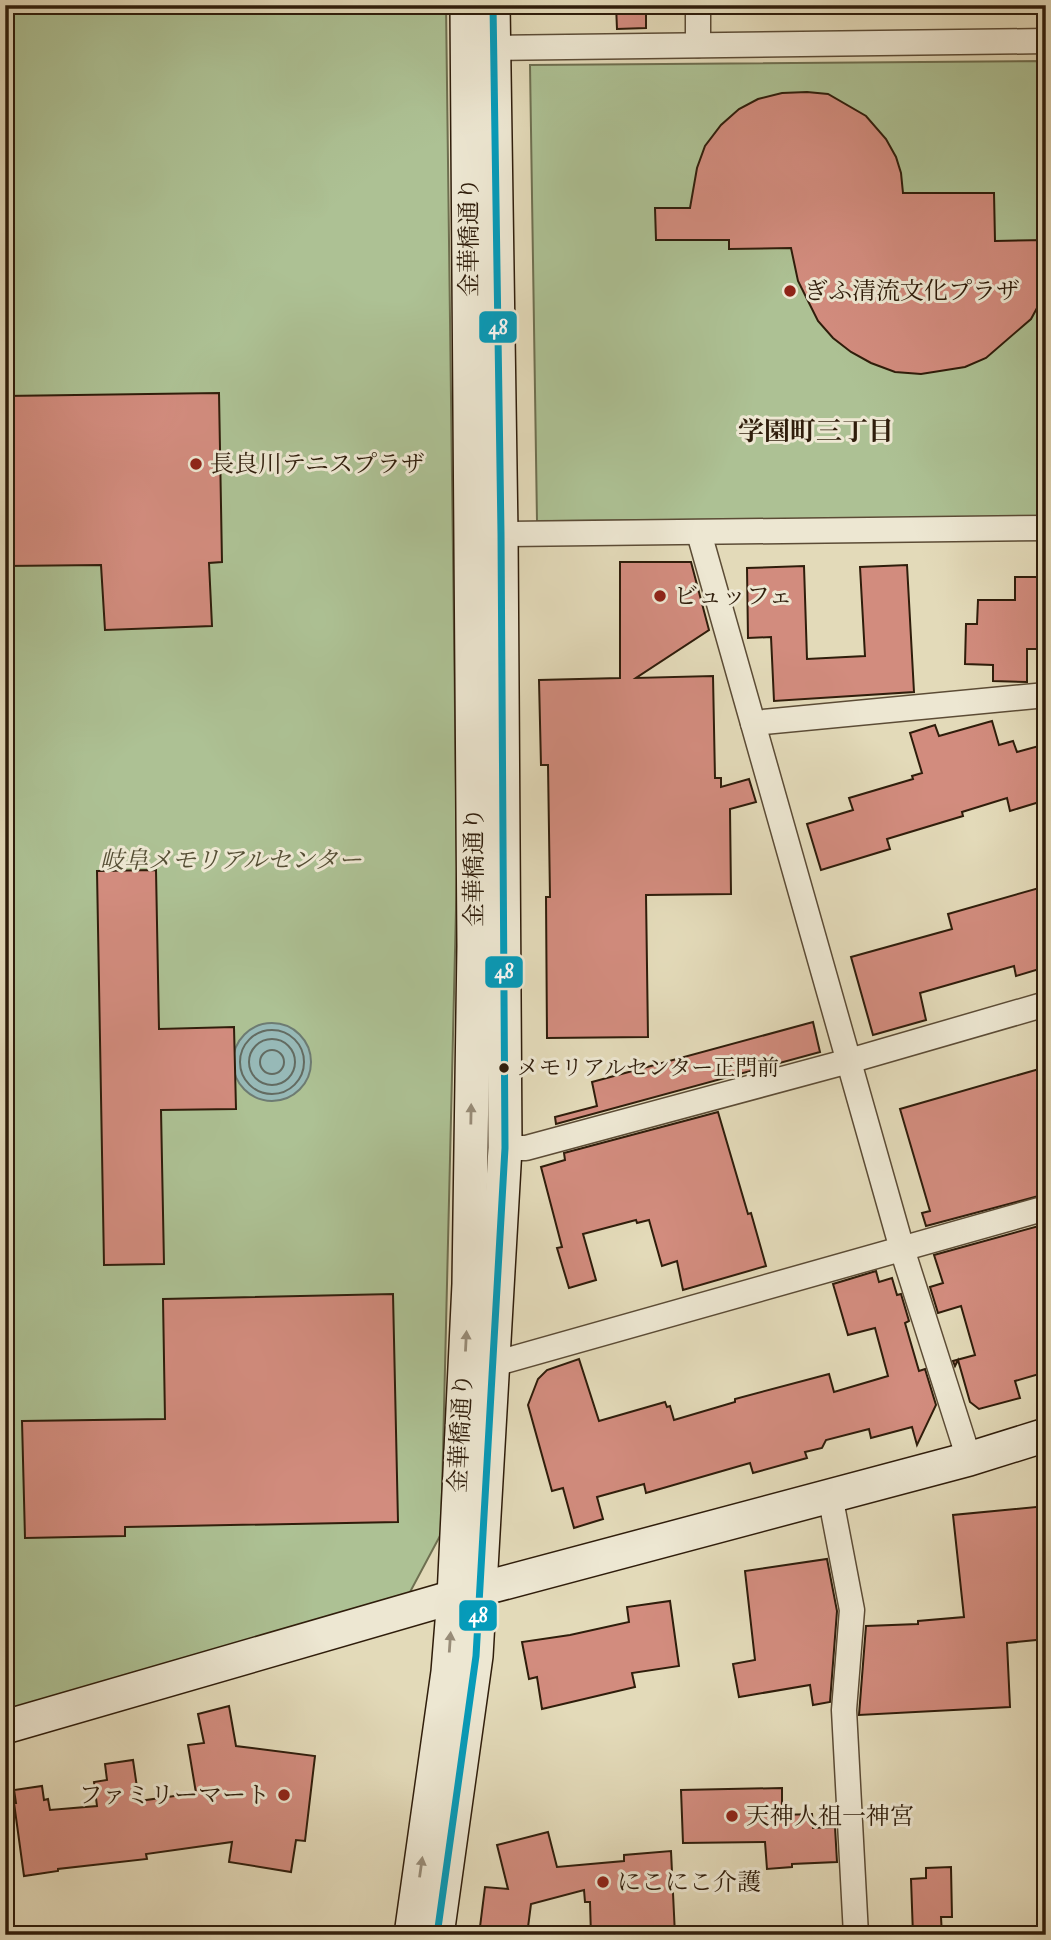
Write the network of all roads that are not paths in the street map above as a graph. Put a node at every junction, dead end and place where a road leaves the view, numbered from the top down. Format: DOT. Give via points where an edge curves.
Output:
graph roads {
  1 [pos="467,5"];
  2 [pos="493,5"];
  3 [pos="698,5"];
  4 [pos="1046,41"];
  5 [pos="698,45"];
  6 [pos="494,48"];
  7 [pos="1046,528"];
  8 [pos="699,533"];
  9 [pos="501,534"];
  10 [pos="1046,695"];
  11 [pos="753,723"];
  12 [pos="1046,1004"];
  13 [pos="849,1061"];
  14 [pos="505,1148"];
  15 [pos="1046,1208"];
  16 [pos="902,1249"];
  17 [pos="494,1364"];
  18 [pos="1046,1435"];
  19 [pos="969,1459"];
  20 [pos="830,1495"];
  21 [pos="467,1593"];
  22 [pos="5,1727"];
  23 [pos="411,1935"];
  24 [pos="437,1935"];
  25 [pos="856,1935"];
  21 -- 1 [label="street, 金華橋通り, one-way" via="474,946"];
  2 -- 6 [label="street, 金華橋通り"];
  3 -- 5 [label="street"];
  4 -- 5 [label="street"];
  5 -- 6 [label="street"];
  6 -- 9 [label="street, 金華橋通り"];
  7 -- 8 [label="street"];
  8 -- 9 [label="street"];
  8 -- 11 [label="street"];
  9 -- 14 [label="street, 金華橋通り"];
  10 -- 11 [label="street"];
  11 -- 13 [label="street"];
  12 -- 13 [label="street"];
  13 -- 14 [label="street" via="526,1147"];
  13 -- 16 [label="street"];
  14 -- 17 [label="street, 金華橋通り"];
  15 -- 16 [label="street"];
  16 -- 17 [label="street"];
  16 -- 19 [label="street"];
  17 -- 21 [label="street, 金華橋通り"];
  18 -- 19 [label="street"];
  19 -- 20 [label="street"];
  20 -- 21 [label="street"];
  20 -- 25 [label="street" via="852,1609 844,1710"];
  21 -- 22 [label="street"];
  23 -- 21 [label="street, 金華橋通り, one-way" via="448,1672"];
  21 -- 24 [label="street, 金華橋通り" via="476,1656"];
}
